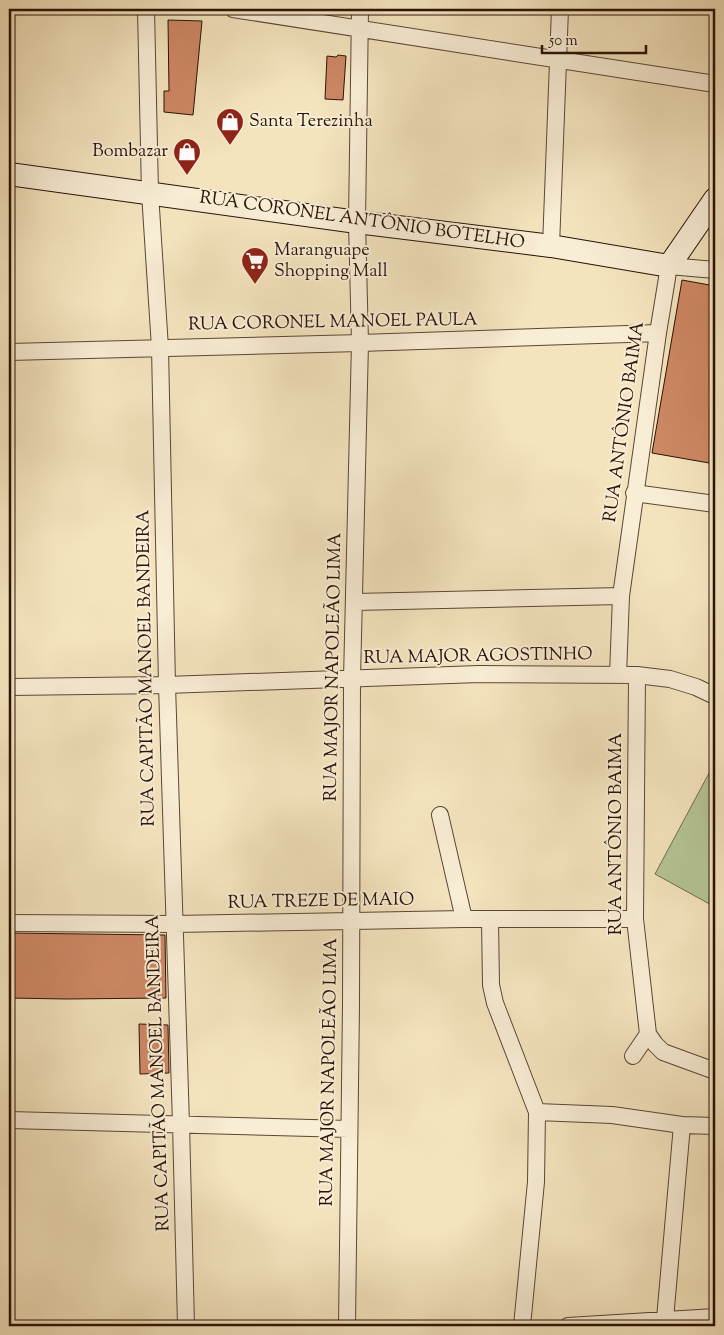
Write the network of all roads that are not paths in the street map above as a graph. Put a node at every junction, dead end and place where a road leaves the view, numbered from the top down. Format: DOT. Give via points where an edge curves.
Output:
graph roads {
  1 [pos="146,9"];
  2 [pos="233,9"];
  3 [pos="360,9"];
  4 [pos="560,9"];
  5 [pos="360,28"];
  6 [pos="558,59"];
  7 [pos="715,84"];
  8 [pos="9,174"];
  9 [pos="150,193"];
  10 [pos="715,199"];
  11 [pos="356,222"];
  12 [pos="552,246"];
  13 [pos="669,266"];
  14 [pos="715,270"];
  15 [pos="658,334"];
  16 [pos="360,344"];
  17 [pos="160,348"];
  18 [pos="9,352"];
  19 [pos="634,493"];
  20 [pos="715,504"];
  21 [pos="621,596"];
  22 [pos="355,602"];
  23 [pos="618,674"];
  24 [pos="637,674"];
  25 [pos="352,679"];
  26 [pos="167,684"];
  27 [pos="9,687"];
  28 [pos="715,696"];
  29 [pos="440,815"];
  30 [pos="464,919"];
  31 [pos="635,919"];
  32 [pos="490,920"];
  33 [pos="351,921"];
  34 [pos="9,923"];
  35 [pos="174,924"];
  36 [pos="648,1034"];
  37 [pos="633,1056"];
  38 [pos="715,1071"];
  39 [pos="537,1112"];
  40 [pos="9,1120"];
  41 [pos="181,1124"];
  42 [pos="682,1125"];
  43 [pos="715,1126"];
  44 [pos="349,1129"];
  45 [pos="715,1317"];
  46 [pos="665,1319"];
  47 [pos="186,1326"];
  48 [pos="346,1326"];
  49 [pos="522,1326"];
  50 [pos="568,1326"];
  1 -- 9 [label="street, RUA CAPITÃO MANOEL BANDEIRA"];
  2 -- 5 [label="street"];
  3 -- 5 [label="street, RUA MAJOR NAPOLEÃO LIMA"];
  4 -- 6 [label="street"];
  5 -- 6 [label="street"];
  5 -- 11 [label="street, RUA MAJOR NAPOLEÃO LIMA"];
  6 -- 7 [label="street"];
  6 -- 12 [label="street"];
  8 -- 9 [label="street, RUA CORONEL ANTÔNIO BOTELHO"];
  9 -- 11 [label="street, RUA CORONEL ANTÔNIO BOTELHO"];
  9 -- 17 [label="street, RUA CAPITÃO MANOEL BANDEIRA"];
  10 -- 13 [label="street"];
  11 -- 12 [label="street, RUA CORONEL ANTÔNIO BOTELHO"];
  11 -- 16 [label="street, RUA MAJOR NAPOLEÃO LIMA"];
  12 -- 13 [label="street, RUA CORONEL ANTÔNIO BOTELHO"];
  13 -- 14 [label="street, RUA CORONEL ANTÔNIO BOTELHO"];
  13 -- 15 [label="street, RUA ANTÔNIO BAIMA"];
  15 -- 16 [label="street, RUA CORONEL MANOEL PAULA"];
  15 -- 19 [label="street, RUA ANTÔNIO BAIMA"];
  16 -- 17 [label="street, RUA CORONEL MANOEL PAULA"];
  16 -- 22 [label="street, RUA MAJOR NAPOLEÃO LIMA"];
  17 -- 18 [label="street, RUA CORONEL MANOEL PAULA"];
  17 -- 26 [label="street, RUA CAPITÃO MANOEL BANDEIRA"];
  19 -- 20 [label="street"];
  19 -- 21 [label="street, RUA ANTÔNIO BAIMA"];
  21 -- 22 [label="street"];
  21 -- 23 [label="street, RUA ANTÔNIO BAIMA"];
  22 -- 25 [label="street, RUA MAJOR NAPOLEÃO LIMA"];
  23 -- 24 [label="street, RUA MAJOR AGOSTINHO"];
  23 -- 25 [label="street, RUA MAJOR AGOSTINHO" via="480,674"];
  24 -- 28 [label="street, RUA MAJOR AGOSTINHO" via="670,679"];
  24 -- 31 [label="street, RUA ANTÔNIO BAIMA"];
  25 -- 26 [label="street, RUA MAJOR AGOSTINHO"];
  25 -- 33 [label="street, RUA MAJOR NAPOLEÃO LIMA"];
  26 -- 27 [label="street, RUA MAJOR AGOSTINHO"];
  26 -- 35 [label="street, RUA CAPITÃO MANOEL BANDEIRA"];
  29 -- 30 [label="street"];
  30 -- 32 [label="street, RUA TREZE DE MAIO"];
  30 -- 33 [label="street, RUA TREZE DE MAIO"];
  31 -- 32 [label="street, RUA TREZE DE MAIO"];
  31 -- 36 [label="street, RUA ANTÔNIO BAIMA"];
  32 -- 39 [label="street" via="490,985"];
  33 -- 35 [label="street, RUA TREZE DE MAIO"];
  33 -- 44 [label="street, RUA MAJOR NAPOLEÃO LIMA"];
  34 -- 35 [label="street, RUA TREZE DE MAIO"];
  35 -- 41 [label="street, RUA CAPITÃO MANOEL BANDEIRA"];
  36 -- 37 [label="street"];
  36 -- 38 [label="street" via="663,1052"];
  39 -- 42 [label="street" via="612,1115"];
  39 -- 49 [label="street" via="536,1182"];
  40 -- 41 [label="street"];
  41 -- 44 [label="street"];
  41 -- 47 [label="street, RUA CAPITÃO MANOEL BANDEIRA"];
  42 -- 43 [label="street"];
  42 -- 46 [label="street"];
  44 -- 48 [label="street, RUA MAJOR NAPOLEÃO LIMA"];
  45 -- 46 [label="street"];
  46 -- 50 [label="street"];
}
